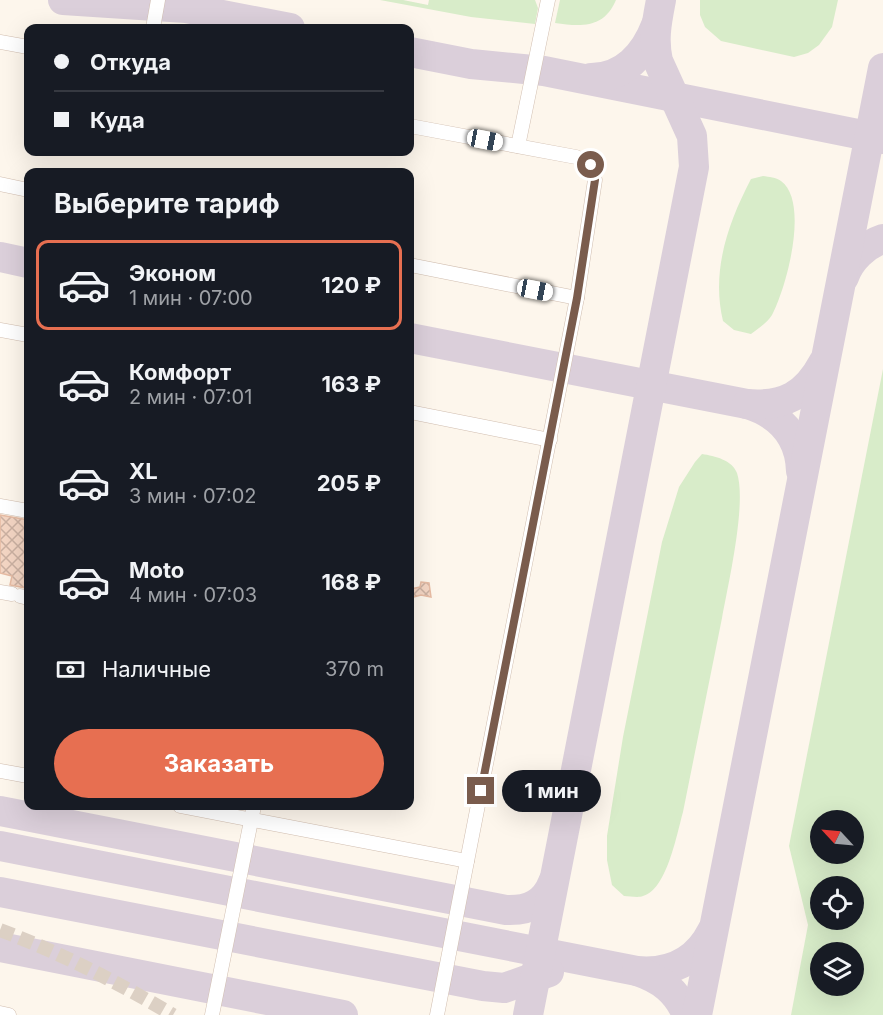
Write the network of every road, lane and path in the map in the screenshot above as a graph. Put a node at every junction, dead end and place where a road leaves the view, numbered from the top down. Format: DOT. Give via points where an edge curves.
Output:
graph roads {
  1 [pos="158,0"];
  2 [pos="548,0"];
  3 [pos="154,24"];
  4 [pos="0,42"];
  5 [pos="24,46"];
  6 [pos="414,127"];
  7 [pos="518,146"];
  8 [pos="0,184"];
  9 [pos="24,189"];
  10 [pos="414,266"];
  11 [pos="577,298"];
  12 [pos="0,330"];
  13 [pos="24,335"];
  14 [pos="414,413"];
  15 [pos="550,440"];
  16 [pos="0,506"];
  17 [pos="24,510"];
  18 [pos="0,771"];
  19 [pos="24,775"];
  20 [pos="229,810"];
  21 [pos="253,812"];
  22 [pos="467,861"];
  23 [pos="0,1013"];
  24 [pos="9,1015"];
  25 [pos="212,1015"];
  26 [pos="437,1015"];
  1 -- 3 [label="lane"];
  2 -- 7 [label="lane"];
  4 -- 5 [label="lane"];
  6 -- 7 [label="lane"];
  7 -- 11 [label="lane" via="576,157 588,162 593,170 595,180"];
  8 -- 9 [label="lane"];
  10 -- 11 [label="lane"];
  11 -- 15 [label="lane"];
  12 -- 13 [label="lane"];
  14 -- 15 [label="lane"];
  15 -- 22 [label="lane"];
  16 -- 17 [label="lane"];
  18 -- 19 [label="lane"];
  20 -- 21 [label="lane"];
  21 -- 22 [label="lane"];
  21 -- 25 [label="lane"];
  22 -- 26 [label="lane"];
  23 -- 24 [label="lane"];
}
